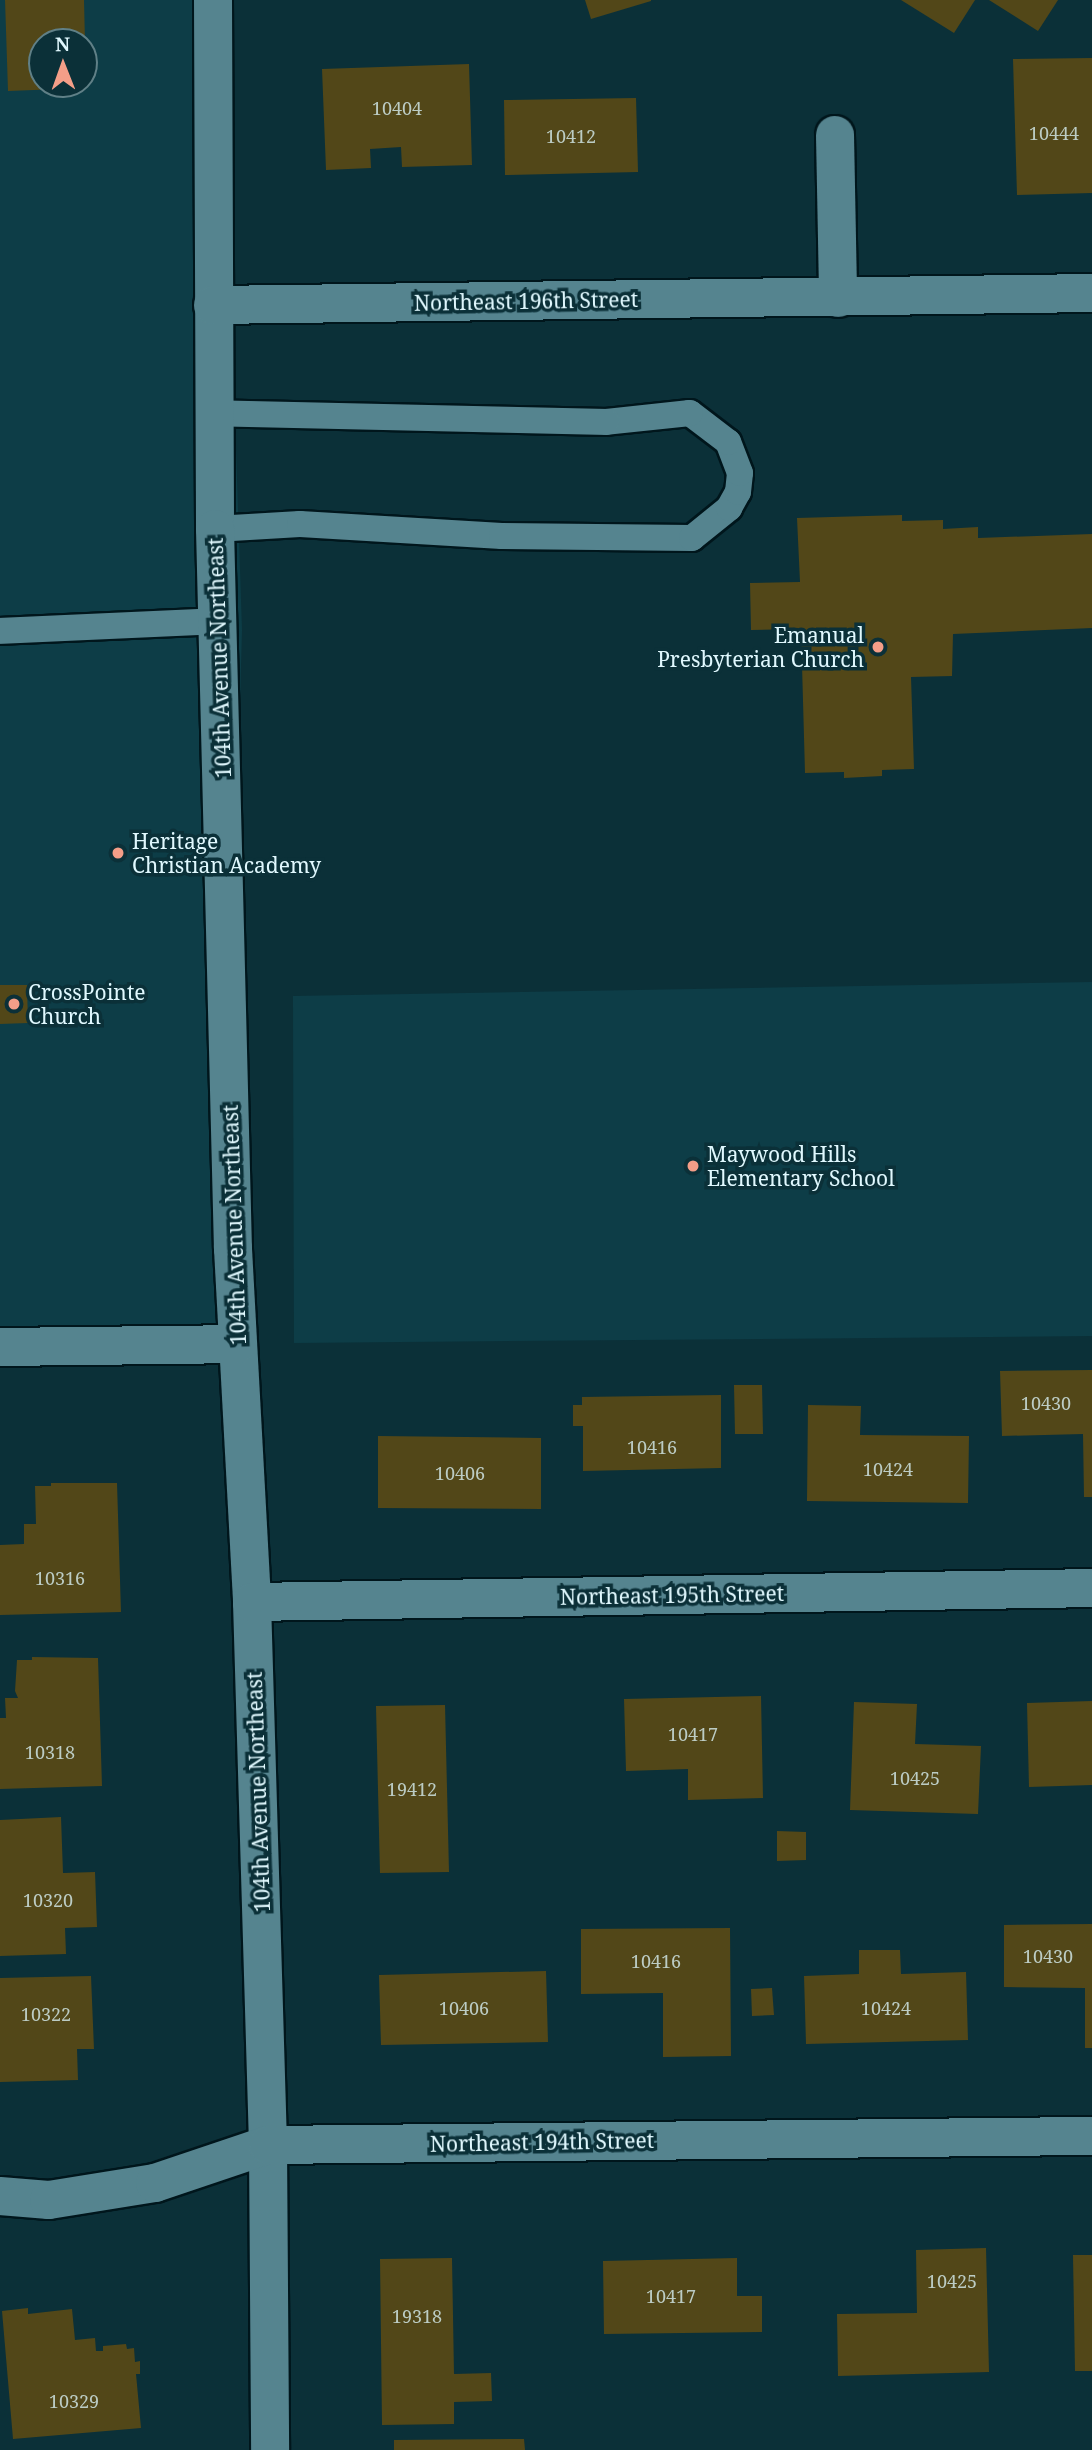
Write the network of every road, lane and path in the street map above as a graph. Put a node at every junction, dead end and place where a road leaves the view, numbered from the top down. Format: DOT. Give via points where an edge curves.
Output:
graph roads {
  1 [pos="213,0"];
  2 [pos="835,135"];
  3 [pos="1092,293"];
  4 [pos="838,298"];
  5 [pos="213,305"];
  6 [pos="217,413"];
  7 [pos="215,528"];
  8 [pos="219,621"];
  9 [pos="0,631"];
  10 [pos="237,1344"];
  11 [pos="0,1348"];
  12 [pos="1092,1588"];
  13 [pos="252,1602"];
  14 [pos="1092,2136"];
  15 [pos="268,2145"];
  16 [pos="0,2196"];
  17 [pos="270,2450"];
  1 -- 5 [label="street, 104th Avenue Northeast"];
  2 -- 4 [label="street"];
  3 -- 4 [label="street, Northeast 196th Street"];
  4 -- 5 [label="street, Northeast 196th Street"];
  5 -- 6 [label="street, 104th Avenue Northeast"];
  6 -- 7 [label="street, 104th Avenue Northeast"];
  6 -- 7 [label="lane" via="606,422 690,413 728,442 740,473 738,492 729,508 692,538 502,536 300,524"];
  7 -- 8 [label="street, 104th Avenue Northeast"];
  8 -- 9 [label="lane"];
  8 -- 10 [label="street, 104th Avenue Northeast"];
  10 -- 11 [label="street"];
  10 -- 13 [label="street, 104th Avenue Northeast"];
  12 -- 13 [label="street, Northeast 195th Street"];
  13 -- 15 [label="street, 104th Avenue Northeast"];
  14 -- 15 [label="street, Northeast 194th Street"];
  15 -- 16 [label="street, Northeast 194th Street" via="155,2183 49,2200"];
  15 -- 17 [label="street, 104th Avenue Northeast"];
}
